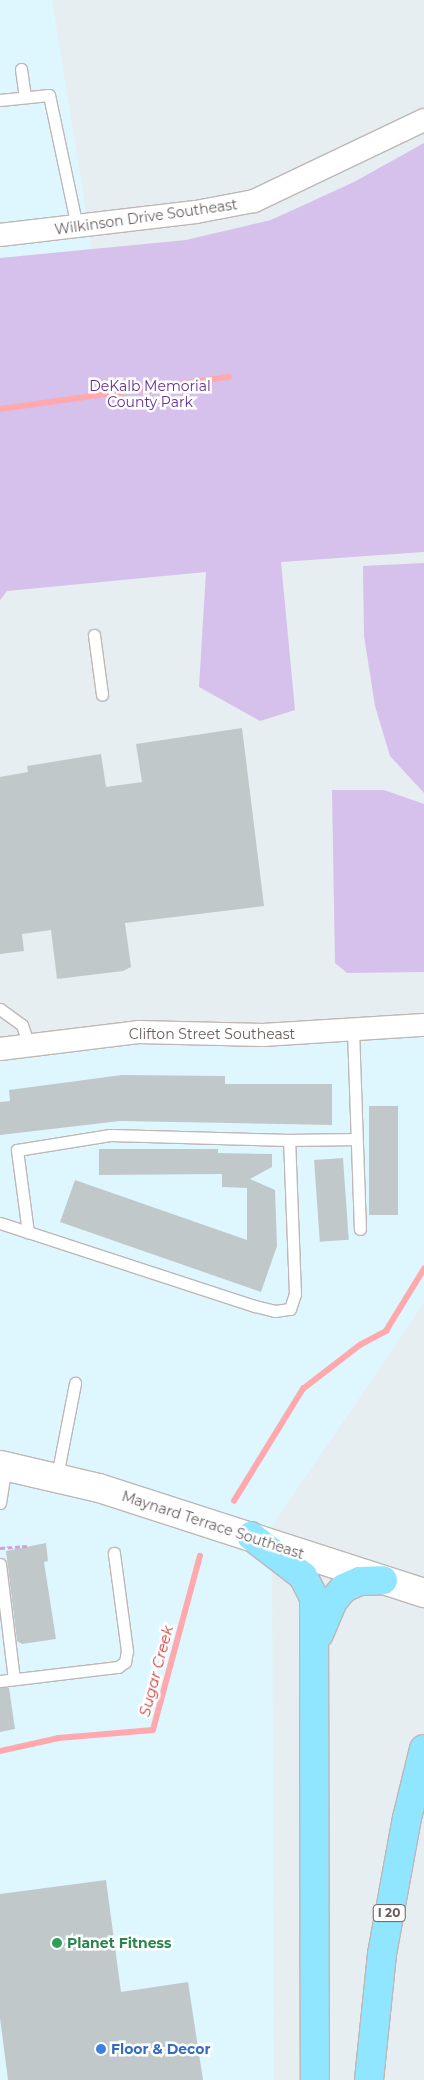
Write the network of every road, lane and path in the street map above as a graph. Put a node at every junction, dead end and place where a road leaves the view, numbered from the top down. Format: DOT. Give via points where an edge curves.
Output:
graph roads {
  1 [pos="21,69"];
  2 [pos="25,97"];
  3 [pos="0,100"];
  4 [pos="424,120"];
  5 [pos="77,227"];
  6 [pos="0,235"];
  7 [pos="94,636"];
  8 [pos="102,694"];
  9 [pos="0,1009"];
  10 [pos="424,1025"];
  11 [pos="353,1030"];
  12 [pos="29,1045"];
  13 [pos="0,1049"];
  14 [pos="355,1139"];
  15 [pos="289,1140"];
  16 [pos="0,1223"];
  17 [pos="360,1229"];
  18 [pos="28,1232"];
  19 [pos="75,1382"];
  20 [pos="3,1466"];
  21 [pos="57,1476"];
  22 [pos="0,1502"];
  23 [pos="251,1536"];
  24 [pos="27,1546"];
  25 [pos="0,1548"];
  26 [pos="114,1553"];
  27 [pos="0,1564"];
  28 [pos="403,1587"];
  29 [pos="316,1651"];
  30 [pos="14,1679"];
  31 [pos="0,1681"];
  32 [pos="424,1749"];
  33 [pos="315,2080"];
  34 [pos="369,2080"];
  1 -- 2 [label="lane"];
  2 -- 3 [label="lane"];
  2 -- 5 [label="lane" via="49,95"];
  4 -- 5 [label="street, Wilkinson Drive Southeast" via="254,201"];
  5 -- 6 [label="street, Wilkinson Drive Southeast"];
  7 -- 8 [label="lane"];
  9 -- 12 [label="lane" via="22,1025"];
  10 -- 11 [label="street, Clifton Street Southeast"];
  11 -- 12 [label="street, Clifton Street Southeast" via="263,1035 138,1032"];
  11 -- 14 [label="lane"];
  12 -- 13 [label="street, Clifton Street Southeast"];
  14 -- 15 [label="lane"];
  14 -- 17 [label="lane"];
  15 -- 18 [label="lane" via="110,1135 17,1150"];
  15 -- 18 [label="lane" via="295,1294 290,1308 275,1311 255,1306"];
  16 -- 18 [label="lane"];
  19 -- 21 [label="lane"];
  20 -- 21 [label="street, Maynard Terrace Southeast"];
  20 -- 22 [label="lane"];
  21 -- 23 [label="street, Maynard Terrace Southeast"];
  23 -- 28 [label="street, Maynard Terrace Southeast"];
  23 -- 29 [label="highway" via="303,1576 314,1598"];
  24 -- 25 [label="path"];
  26 -- 30 [label="lane" via="127,1651 125,1662 118,1667"];
  27 -- 30 [label="lane"];
  28 -- 29 [label="highway" via="360,1581 344,1588 326,1615"];
  29 -- 33 [label="highway"];
  30 -- 31 [label="lane"];
  32 -- 34 [label="highway, I 20" via="407,1818 382,1954"];
}
